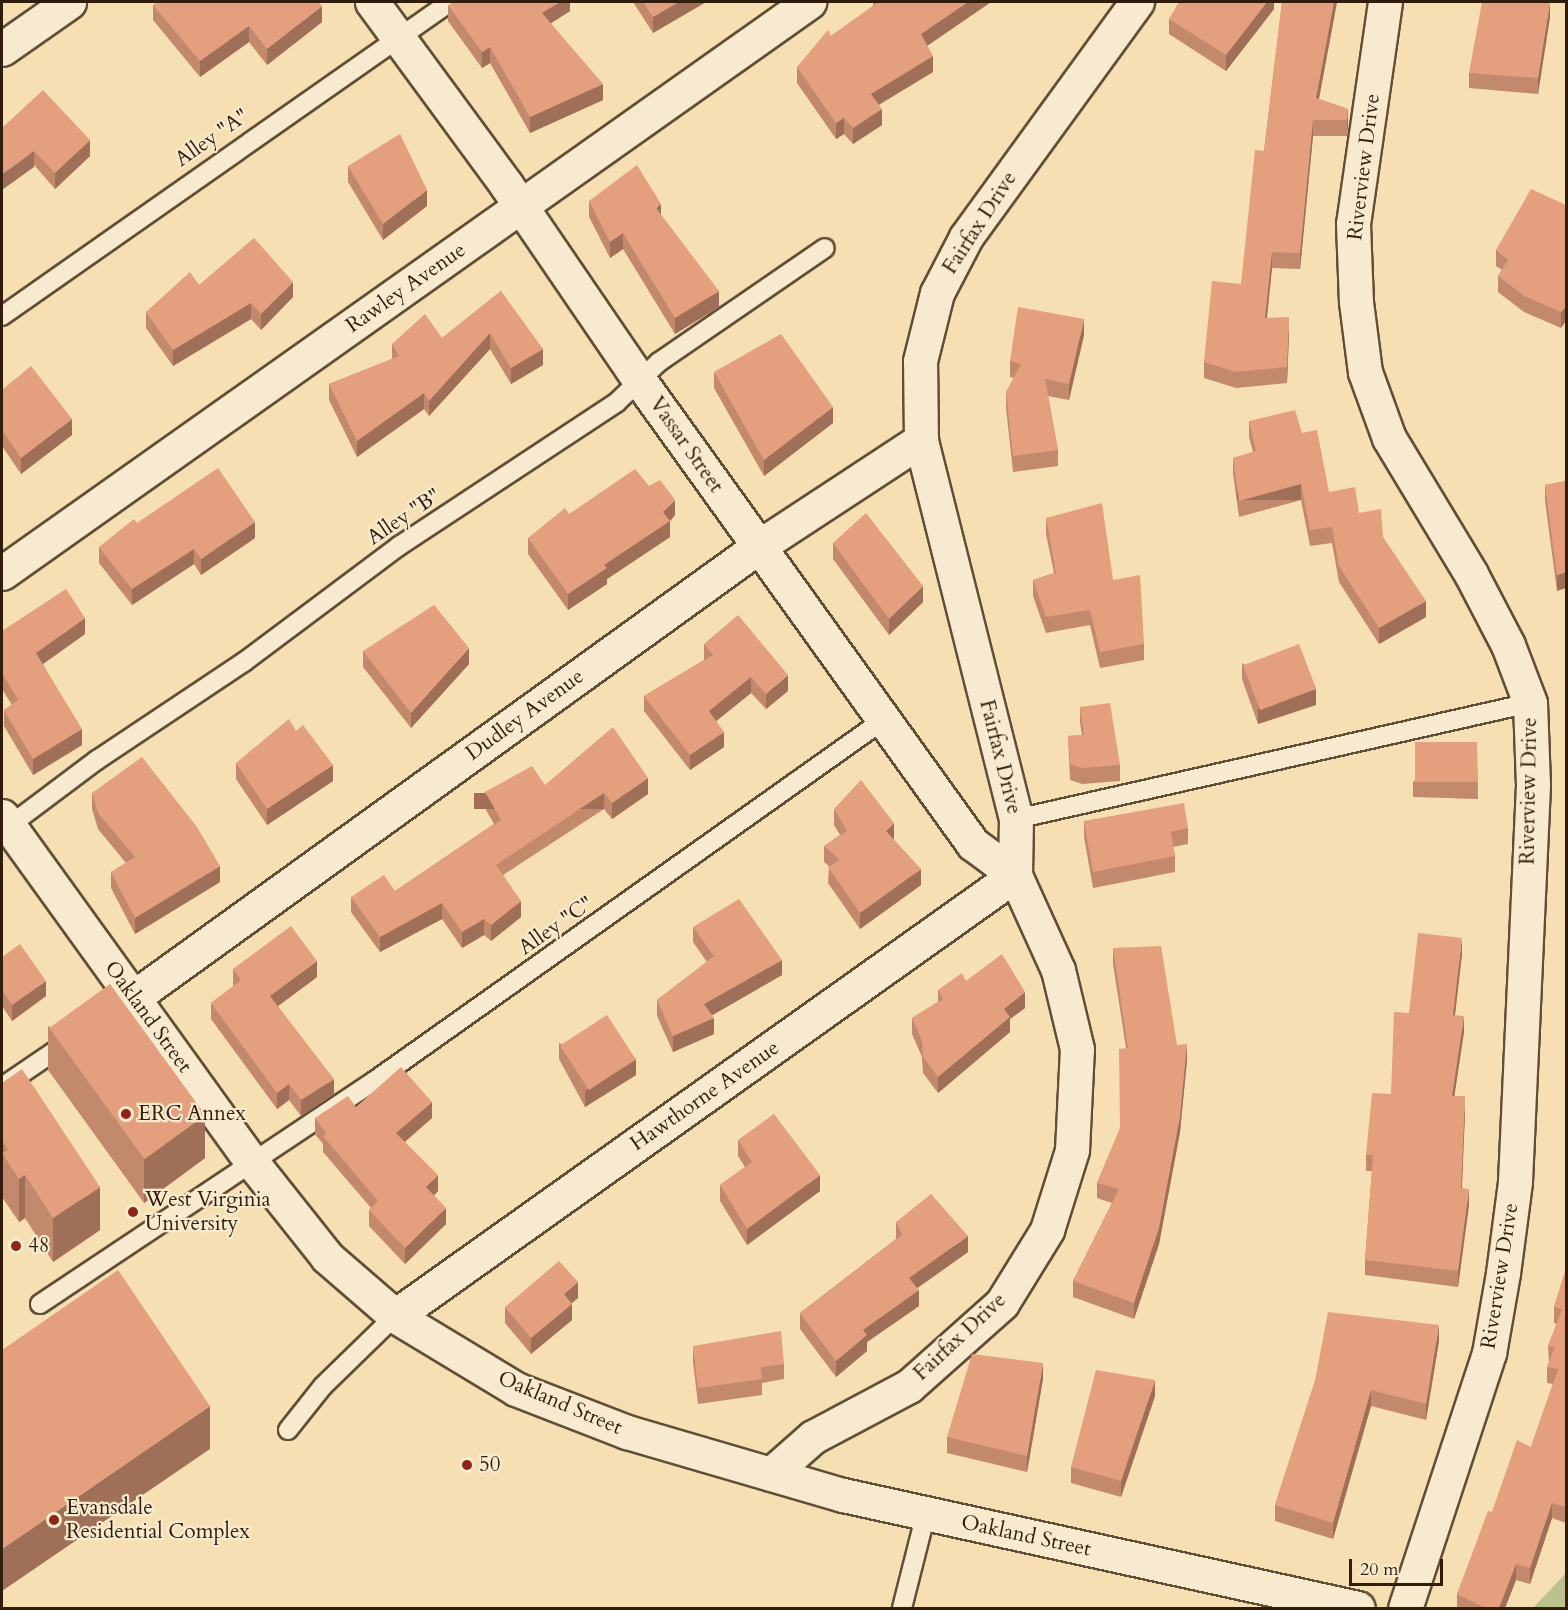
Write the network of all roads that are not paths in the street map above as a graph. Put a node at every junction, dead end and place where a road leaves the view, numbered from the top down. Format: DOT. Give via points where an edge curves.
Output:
graph roads {
  1 [pos="69,2"];
  2 [pos="372,2"];
  3 [pos="450,2"];
  4 [pos="809,2"];
  5 [pos="1137,2"];
  6 [pos="1385,2"];
  7 [pos="398,38"];
  8 [pos="2,49"];
  9 [pos="520,206"];
  10 [pos="825,248"];
  11 [pos="2,316"];
  12 [pos="640,381"];
  13 [pos="921,440"];
  14 [pos="758,547"];
  15 [pos="2,573"];
  16 [pos="1530,703"];
  17 [pos="882,721"];
  18 [pos="1016,819"];
  19 [pos="5,821"];
  20 [pos="1015,875"];
  21 [pos="126,1002"];
  22 [pos="84,1031"];
  23 [pos="2,1088"];
  24 [pos="251,1161"];
  25 [pos="40,1304"];
  26 [pos="395,1316"];
  27 [pos="288,1430"];
  28 [pos="771,1474"];
  29 [pos="926,1513"];
  30 [pos="902,1608"];
  31 [pos="1358,1608"];
  32 [pos="1406,1608"];
  1 -- 8 [label="street"];
  2 -- 7 [label="street, Vassar Street"];
  3 -- 7 [label="lane, Alley \"A\""];
  4 -- 9 [label="street, Rawley Avenue"];
  5 -- 13 [label="street, Fairfax Drive" via="966,237 937,293 921,361"];
  6 -- 16 [label="street, Riverview Drive" via="1353,224 1356,303 1365,372 1389,438 1471,574 1508,645"];
  7 -- 9 [label="street, Vassar Street"];
  7 -- 11 [label="lane, Alley \"A\""];
  9 -- 12 [label="street, Vassar Street"];
  9 -- 15 [label="street, Rawley Avenue"];
  10 -- 12 [label="lane, Alley \"B\"" via="659,362"];
  12 -- 14 [label="street, Vassar Street"];
  12 -- 19 [label="lane, Alley \"B\"" via="617,402 399,546 244,662"];
  13 -- 14 [label="street, Dudley Avenue"];
  13 -- 18 [label="street, Fairfax Drive"];
  14 -- 17 [label="street, Vassar Street"];
  14 -- 21 [label="street, Dudley Avenue"];
  16 -- 18 [label="lane"];
  16 -- 32 [label="street, Riverview Drive" via="1533,785 1515,1182 1503,1273 1489,1353"];
  17 -- 20 [label="street, Vassar Street" via="973,844"];
  17 -- 24 [label="lane, Alley \"C\"" via="373,1082"];
  18 -- 20 [label="street, Fairfax Drive"];
  19 -- 21 [label="street, Oakland Street"];
  20 -- 26 [label="street, Hawthorne Avenue"];
  20 -- 28 [label="street, Fairfax Drive" via="1058,970 1077,1049 1072,1150 1047,1230 1002,1303 909,1386 813,1437"];
  21 -- 24 [label="street, Oakland Street"];
  22 -- 23 [label="lane"];
  24 -- 25 [label="lane, Alley \"C\""];
  24 -- 26 [label="street, Oakland Street" via="327,1257"];
  26 -- 27 [label="lane" via="323,1386"];
  26 -- 28 [label="street, Oakland Street" via="516,1389 570,1412"];
  28 -- 29 [label="street, Oakland Street"];
  29 -- 30 [label="lane"];
  29 -- 31 [label="street, Oakland Street"];
}
